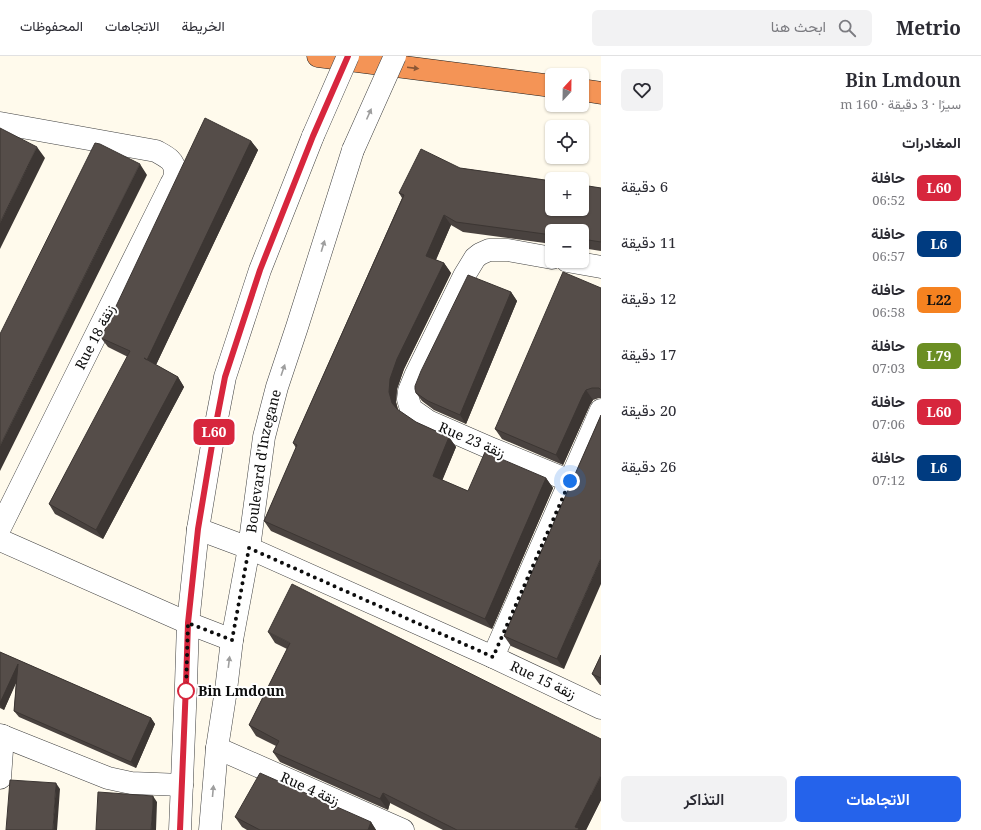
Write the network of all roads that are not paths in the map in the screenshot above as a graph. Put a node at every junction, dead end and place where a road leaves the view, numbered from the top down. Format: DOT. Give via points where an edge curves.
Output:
graph roads {
  1 [pos="318,56"];
  2 [pos="348,56"];
  3 [pos="395,56"];
  4 [pos="545,85"];
  5 [pos="589,91"];
  6 [pos="601,93"];
  7 [pos="0,123"];
  8 [pos="545,257"];
  9 [pos="589,265"];
  10 [pos="601,267"];
  11 [pos="601,410"];
  12 [pos="570,481"];
  13 [pos="0,528"];
  14 [pos="198,529"];
  15 [pos="0,540"];
  16 [pos="249,548"];
  17 [pos="188,623"];
  18 [pos="232,640"];
  19 [pos="493,657"];
  20 [pos="601,708"];
  21 [pos="2,735"];
  22 [pos="217,748"];
  23 [pos="0,778"];
  24 [pos="182,785"];
  25 [pos="180,830"];
  26 [pos="210,830"];
  27 [pos="403,830"];
  1 -- 4 [label="highway, one-way"];
  2 -- 14 [label="street, bridge" via="260,270 225,377"];
  16 -- 3 [label="street, Boulevard d'Inzegane, one-way, bridge" via="264,437 277,386 353,150"];
  5 -- 6 [label="highway"];
  7 -- 13 [label="street, Rue 18 زنقة" via="156,151 172,162 175,173"];
  8 -- 12 [label="street, Rue 23 زنقة" via="508,250 488,250 475,258 416,374 408,399 411,409 428,421"];
  9 -- 10 [label="street"];
  11 -- 12 [label="street"];
  12 -- 19 [label="street"];
  14 -- 16 [label="street, Rue 15 زنقة"];
  14 -- 17 [label="street"];
  15 -- 17 [label="street"];
  16 -- 18 [label="street, Boulevard d'Inzegane"];
  16 -- 19 [label="street, Rue 15 زنقة"];
  17 -- 18 [label="street"];
  17 -- 24 [label="street"];
  22 -- 18 [label="street, Boulevard d'Inzegane, one-way"];
  19 -- 20 [label="street, Rue 15 زنقة"];
  21 -- 23 [label="street"];
  21 -- 24 [label="street" via="108,778"];
  26 -- 22 [label="street, Boulevard d'Inzegane, one-way"];
  22 -- 27 [label="street, Rue 4 زنقة"];
  24 -- 25 [label="street"];
}
